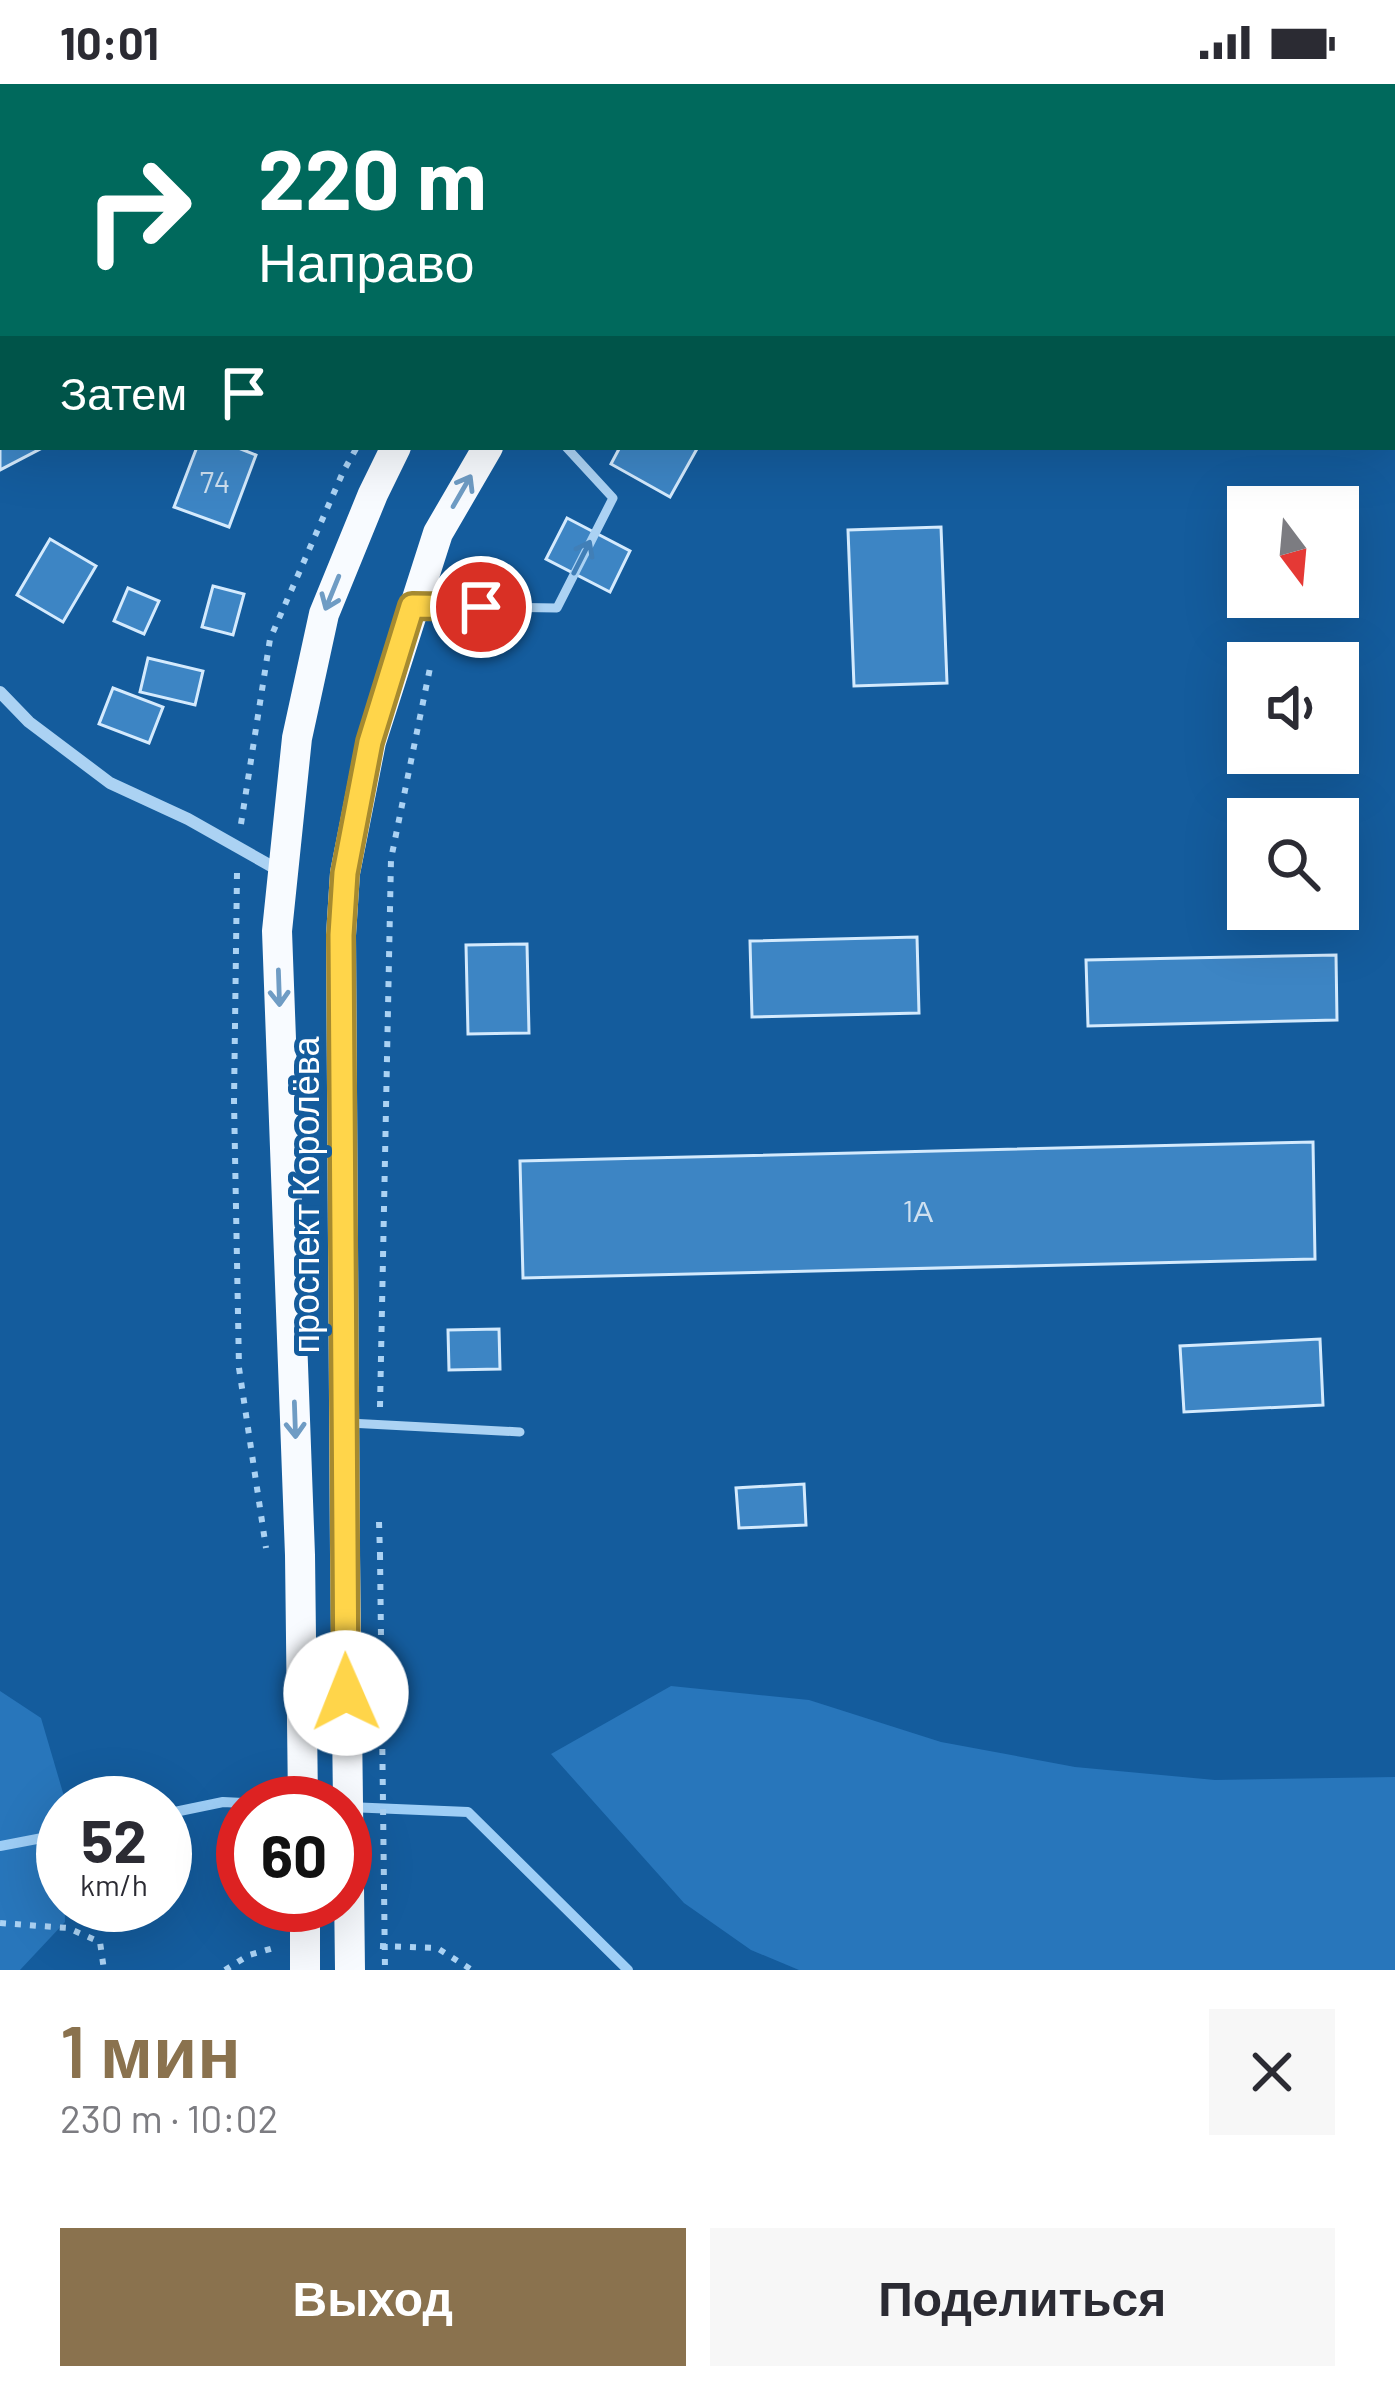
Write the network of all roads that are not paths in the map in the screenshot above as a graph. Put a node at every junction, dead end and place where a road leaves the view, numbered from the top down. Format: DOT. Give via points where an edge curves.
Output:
graph roads {
  1 [pos="395,450"];
  2 [pos="486,450"];
  3 [pos="569,450"];
  4 [pos="428,606"];
  5 [pos="0,692"];
  6 [pos="281,872"];
  7 [pos="344,1423"];
  8 [pos="520,1432"];
  9 [pos="303,1776"];
  10 [pos="304,1932"];
  11 [pos="305,1970"];
  12 [pos="350,1970"];
  1 -- 6 [label="main road, проспект Королёва, one-way" via="323,614"];
  4 -- 2 [label="main road, проспект Королёва, one-way" via="438,533"];
  4 -- 3 [label="lane, one-way" via="556,608 613,498"];
  4 -- 7 [label="main road, проспект Королёва" via="370,742 345,873"];
  5 -- 6 [label="street" via="110,783"];
  6 -- 9 [label="main road, проспект Королёва, one-way"];
  7 -- 8 [label="lane"];
  7 -- 12 [label="main road, проспект Королёва, bridge"];
  10 -- 11 [label="main road, bridge"];
}
